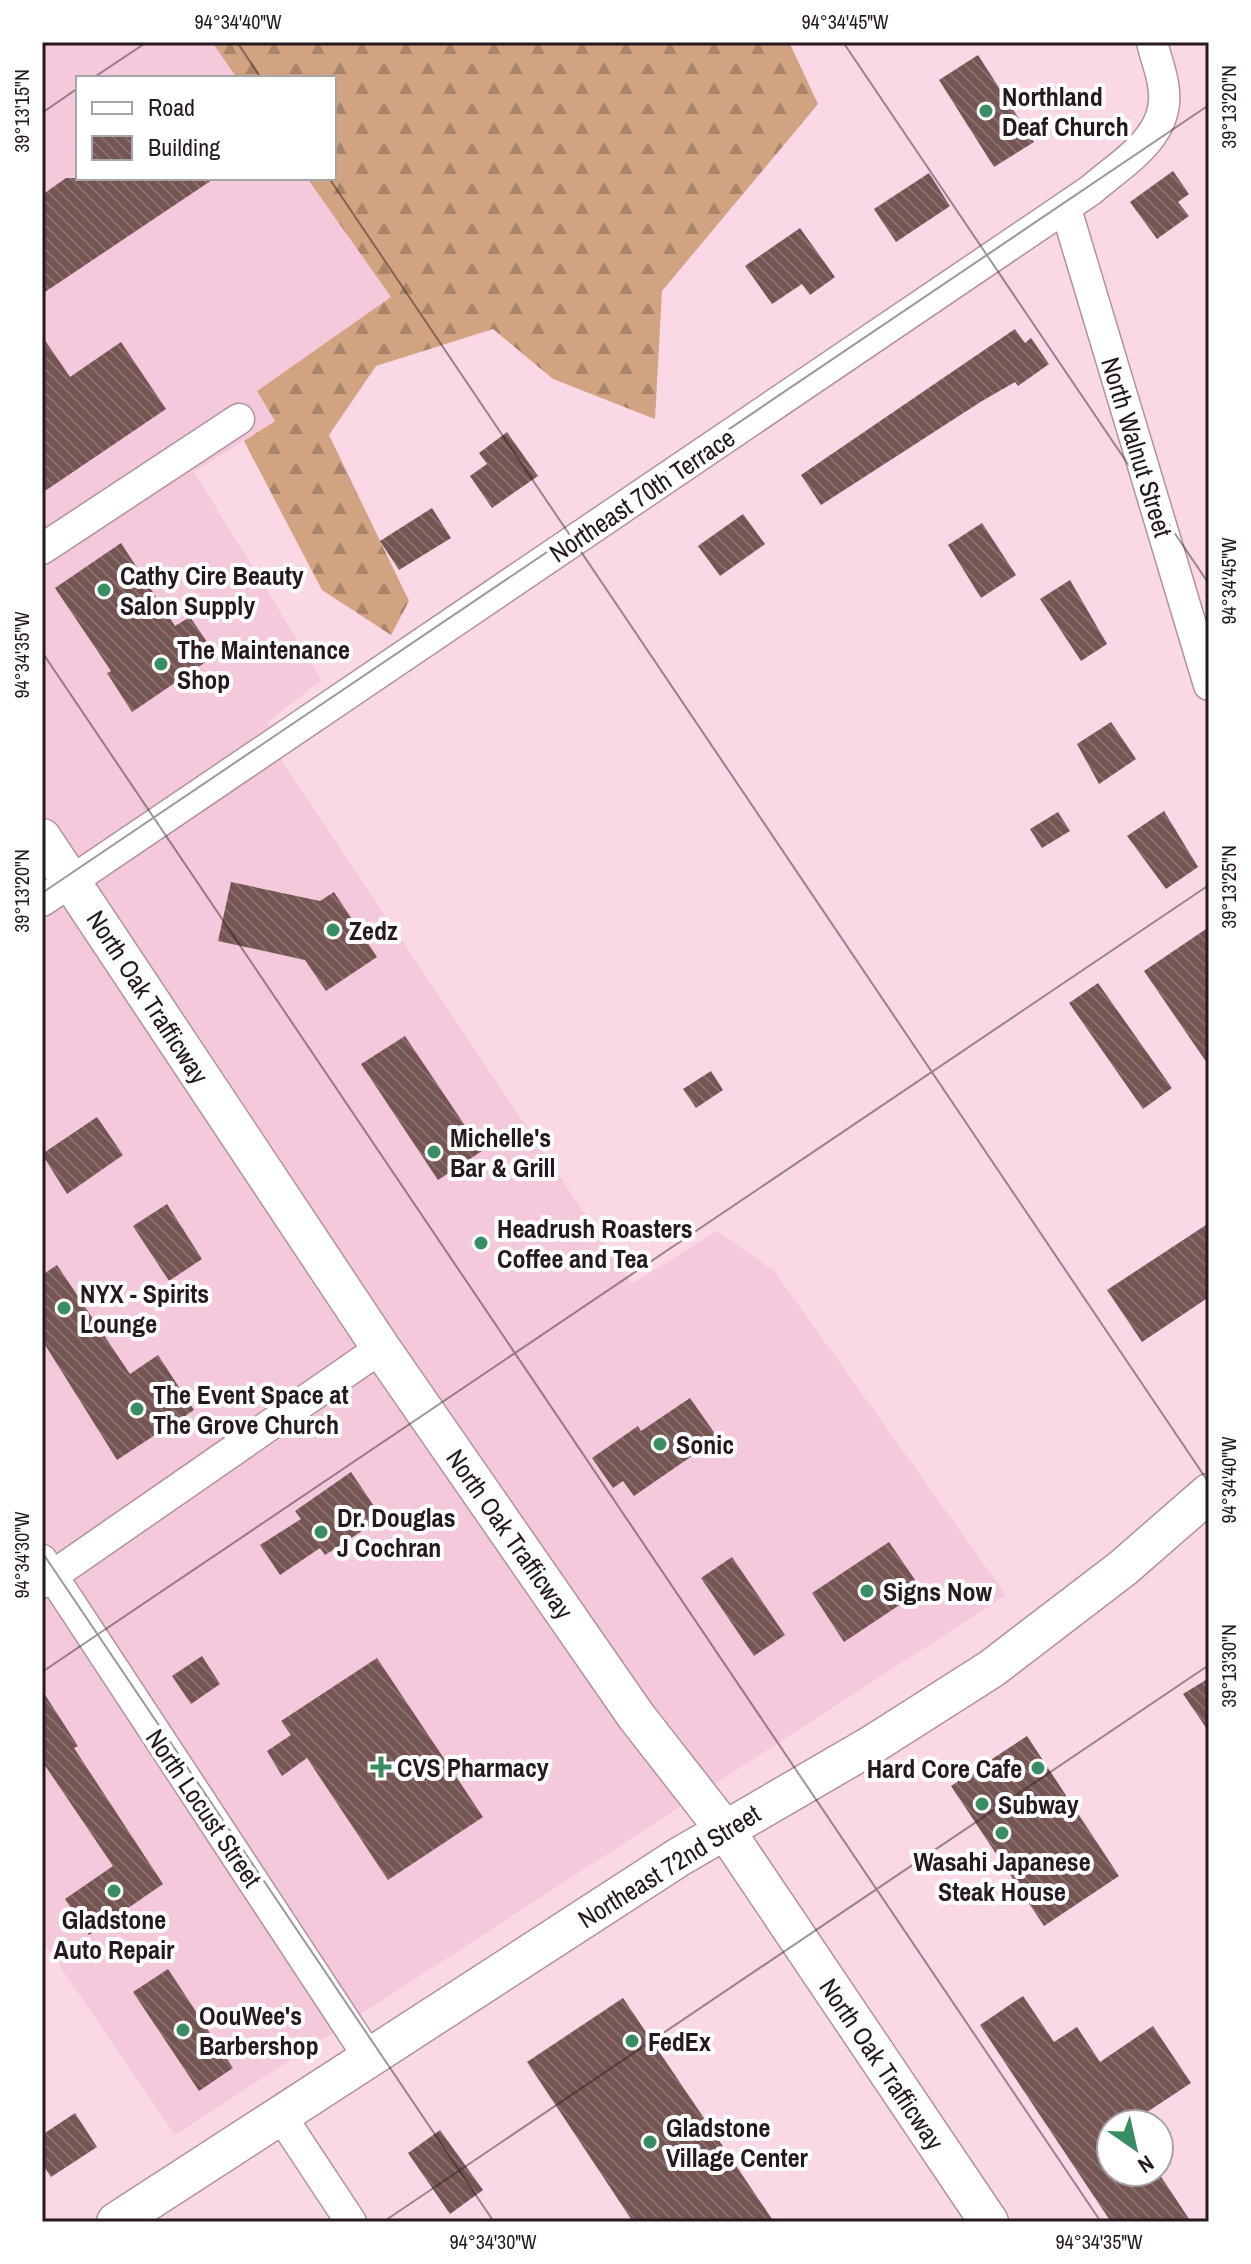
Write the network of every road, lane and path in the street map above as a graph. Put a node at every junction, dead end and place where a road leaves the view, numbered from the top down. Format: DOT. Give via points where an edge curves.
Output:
graph roads {
  1 [pos="1152,42"];
  2 [pos="1066,209"];
  3 [pos="239,419"];
  4 [pos="42,549"];
  5 [pos="1201,621"];
  6 [pos="1209,685"];
  7 [pos="42,838"];
  8 [pos="56,891"];
  9 [pos="381,1348"];
  10 [pos="1209,1493"];
  11 [pos="46,1573"];
  12 [pos="725,1830"];
  13 [pos="368,2056"];
  14 [pos="279,2113"];
  15 [pos="116,2222"];
  16 [pos="351,2222"];
  17 [pos="989,2222"];
  1 -- 2 [label="street, Northeast 70th Terrace" via="1163,84 1163,119 1145,144"];
  2 -- 5 [label="street, North Walnut Street"];
  2 -- 8 [label="street, Northeast 70th Terrace"];
  3 -- 4 [label="street"];
  5 -- 6 [label="street, North Walnut Street"];
  7 -- 8 [label="main road, North Oak Trafficway"];
  8 -- 9 [label="main road, North Oak Trafficway"];
  9 -- 11 [label="street"];
  9 -- 12 [label="main road, North Oak Trafficway" via="636,1716"];
  10 -- 12 [label="main road, Northeast 72nd Street" via="1123,1568 991,1669"];
  11 -- 13 [label="street, North Locust Street"];
  12 -- 13 [label="main road, Northeast 72nd Street"];
  12 -- 17 [label="main road, North Oak Trafficway"];
  13 -- 14 [label="main road, Northeast 72nd Street"];
  14 -- 15 [label="main road, Northeast 72nd Street"];
  14 -- 16 [label="street"];
}
